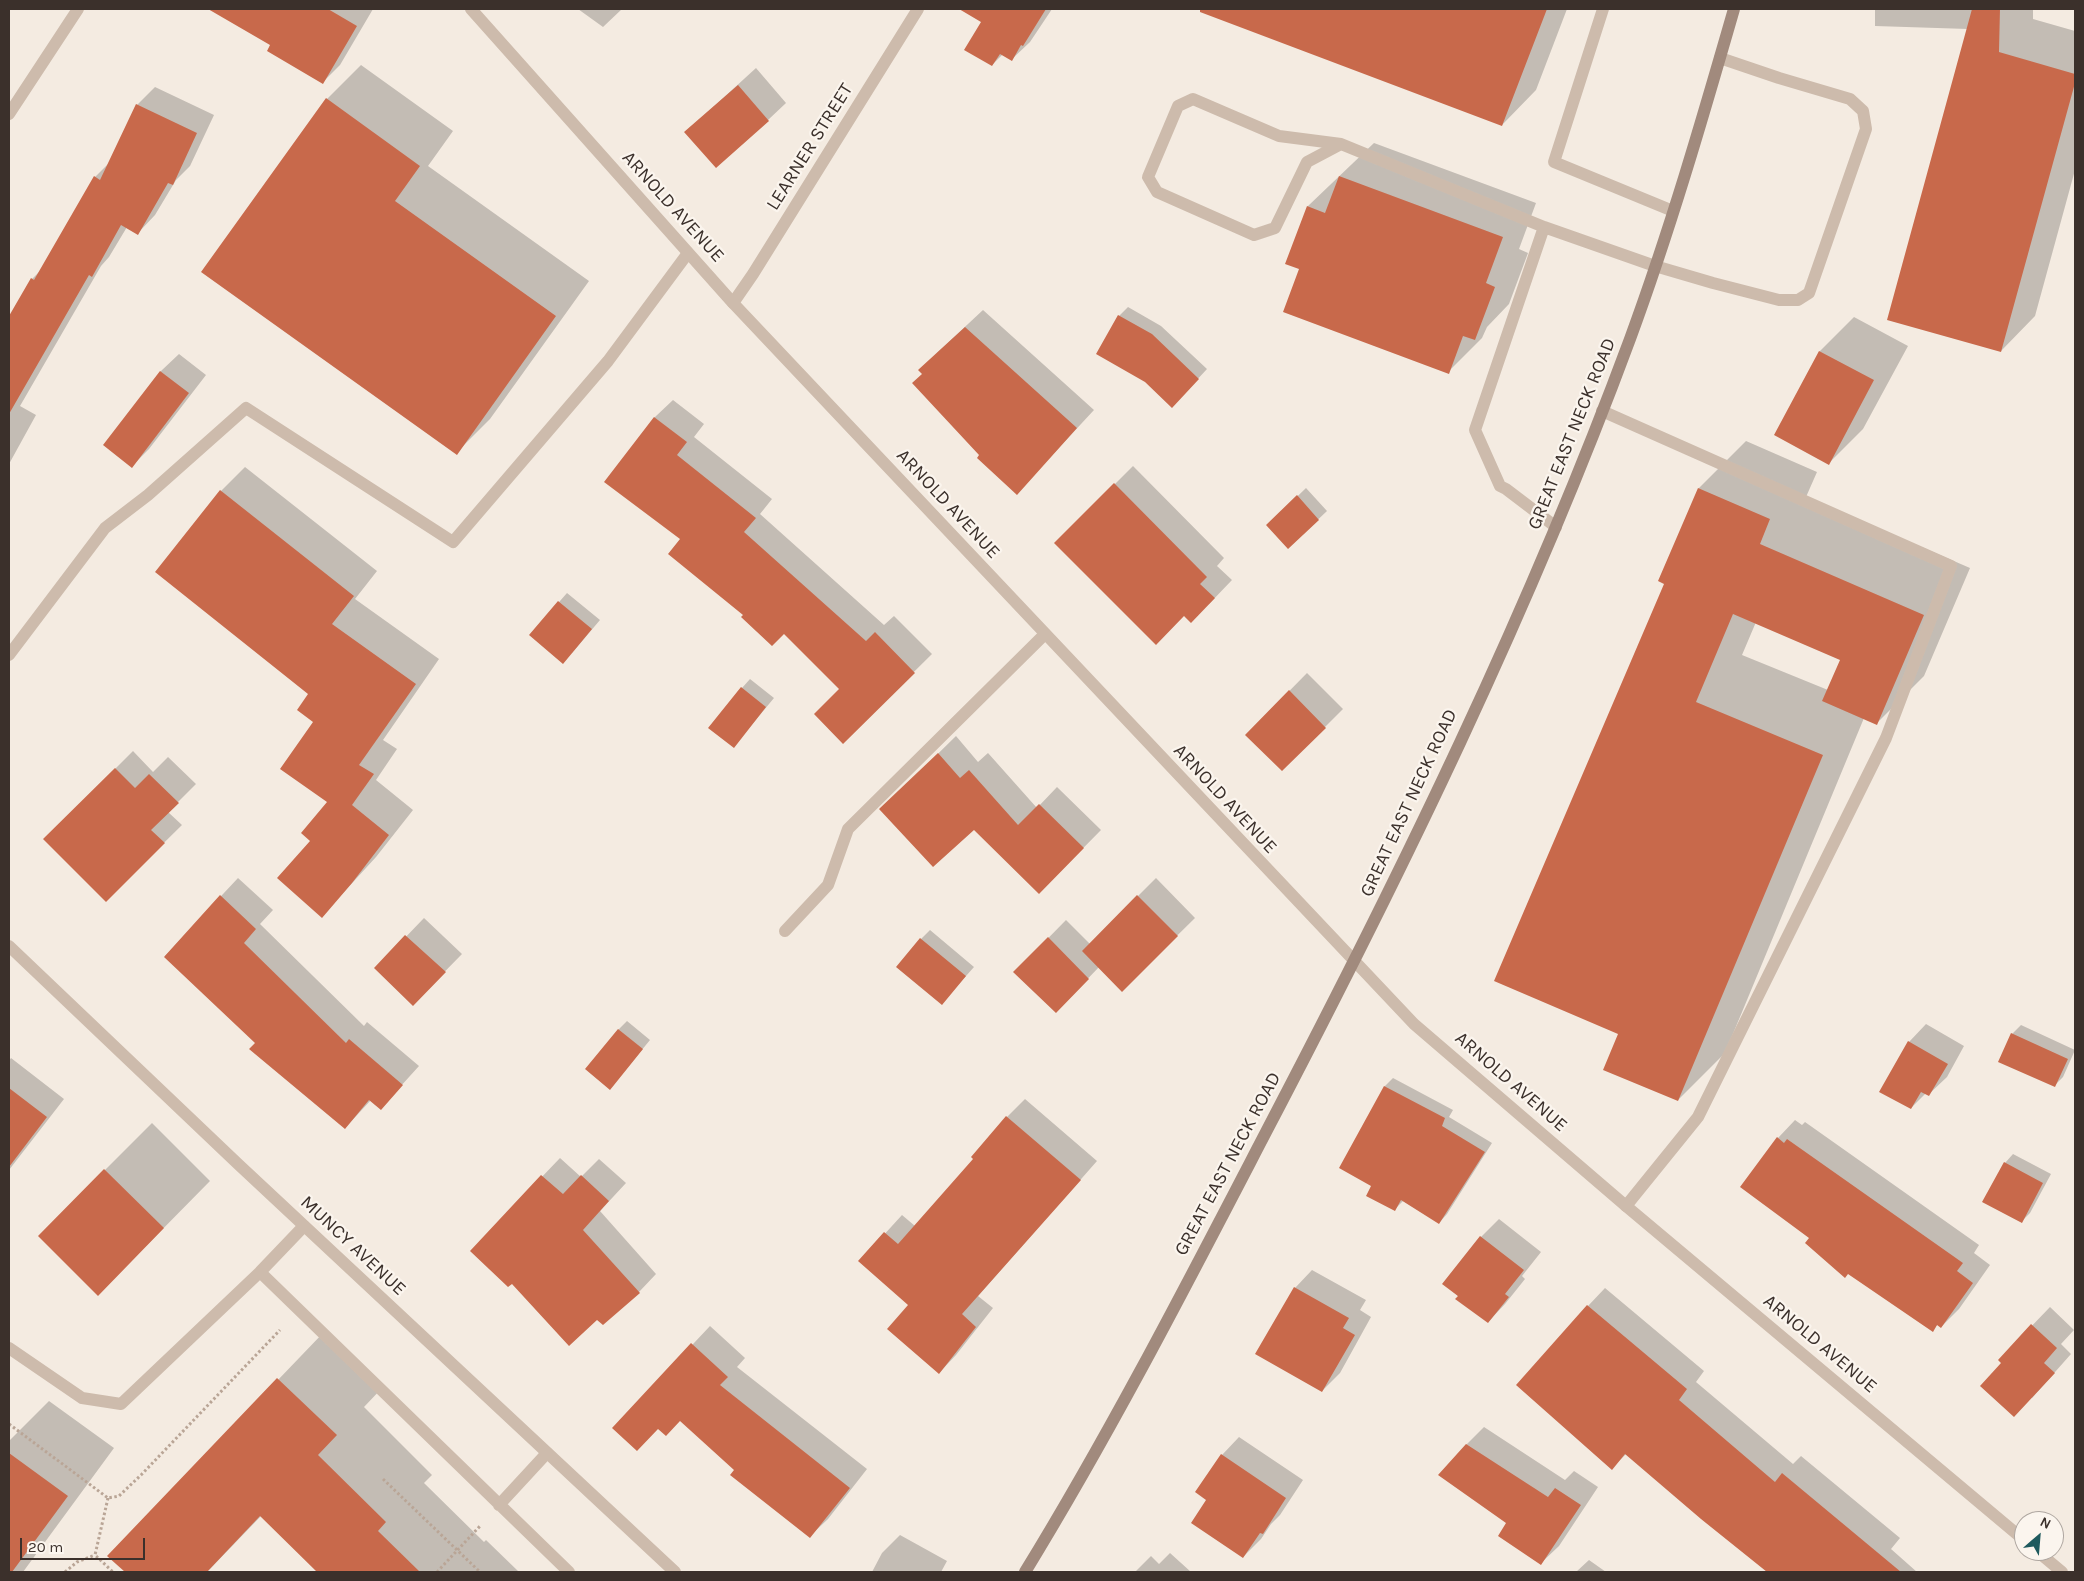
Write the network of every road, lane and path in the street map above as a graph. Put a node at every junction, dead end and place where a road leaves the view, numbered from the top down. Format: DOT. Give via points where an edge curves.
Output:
graph roads {
  1 [pos="78,9"];
  2 [pos="471,9"];
  3 [pos="918,9"];
  4 [pos="1603,9"];
  5 [pos="1734,9"];
  6 [pos="1720,58"];
  7 [pos="9,114"];
  8 [pos="1341,144"];
  9 [pos="1674,211"];
  10 [pos="1544,227"];
  11 [pos="688,253"];
  12 [pos="1655,266"];
  13 [pos="733,303"];
  14 [pos="1602,411"];
  15 [pos="1556,527"];
  16 [pos="1045,634"];
  17 [pos="9,656"];
  18 [pos="785,931"];
  19 [pos="9,946"];
  20 [pos="1354,961"];
  21 [pos="1626,1206"];
  22 [pos="304,1226"];
  23 [pos="260,1272"];
  24 [pos="299,1310"];
  25 [pos="9,1348"];
  26 [pos="9,1424"];
  27 [pos="547,1453"];
  28 [pos="384,1479"];
  29 [pos="108,1498"];
  30 [pos="500,1505"];
  31 [pos="2014,1532"];
  32 [pos="457,1551"];
  33 [pos="95,1555"];
  34 [pos="2049,1561"];
  35 [pos="65,1572"];
  36 [pos="113,1572"];
  37 [pos="437,1572"];
  38 [pos="480,1572"];
  39 [pos="569,1572"];
  40 [pos="675,1572"];
  41 [pos="1025,1572"];
  42 [pos="2062,1572"];
  1 -- 7 [label="street"];
  2 -- 11 [label="street, ARNOLD AVENUE"];
  3 -- 13 [label="street, LEARNER STREET"];
  4 -- 9 [label="street" via="1554,162"];
  5 -- 6 [label="main road, GREAT EAST NECK ROAD"];
  6 -- 9 [label="main road, GREAT EAST NECK ROAD"];
  6 -- 12 [label="street" via="1850,99 1863,111 1866,128 1810,293 1798,300 1780,300"];
  8 -- 8 [label="street" via="1279,136 1193,98 1178,106 1148,177 1156,192 1254,235 1275,228 1308,162"];
  8 -- 10 [label="street"];
  9 -- 12 [label="main road, GREAT EAST NECK ROAD"];
  10 -- 12 [label="street"];
  10 -- 15 [label="street" via="1475,430 1500,486"];
  11 -- 13 [label="street, ARNOLD AVENUE"];
  11 -- 17 [label="street" via="608,361 453,542 246,408 106,528"];
  12 -- 14 [label="main road, GREAT EAST NECK ROAD"];
  13 -- 16 [label="street, ARNOLD AVENUE"];
  14 -- 15 [label="main road, GREAT EAST NECK ROAD"];
  14 -- 21 [label="street" via="1951,566 1886,738 1698,1117"];
  15 -- 20 [label="main road, GREAT EAST NECK ROAD" via="1409,851"];
  16 -- 18 [label="street" via="848,829 828,885"];
  16 -- 20 [label="street, ARNOLD AVENUE"];
  19 -- 22 [label="street, MUNCY AVENUE"];
  20 -- 21 [label="street, ARNOLD AVENUE" via="1414,1024"];
  20 -- 41 [label="main road, GREAT EAST NECK ROAD" via="1160,1336"];
  21 -- 31 [label="street, ARNOLD AVENUE"];
  22 -- 23 [label="street"];
  22 -- 27 [label="street, MUNCY AVENUE"];
  23 -- 24 [label="street"];
  23 -- 25 [label="street" via="121,1404 82,1398"];
  24 -- 29 [label="path" via="142,1474 119,1496"];
  24 -- 30 [label="street"];
  26 -- 29 [label="path"];
  27 -- 30 [label="street"];
  27 -- 40 [label="street, MUNCY AVENUE"];
  28 -- 32 [label="path"];
  29 -- 33 [label="path"];
  30 -- 32 [label="path"];
  30 -- 39 [label="street"];
  32 -- 37 [label="path"];
  32 -- 38 [label="path"];
  33 -- 35 [label="path" via="77,1562"];
  33 -- 36 [label="path"];
  34 -- 42 [label="street"];
}
